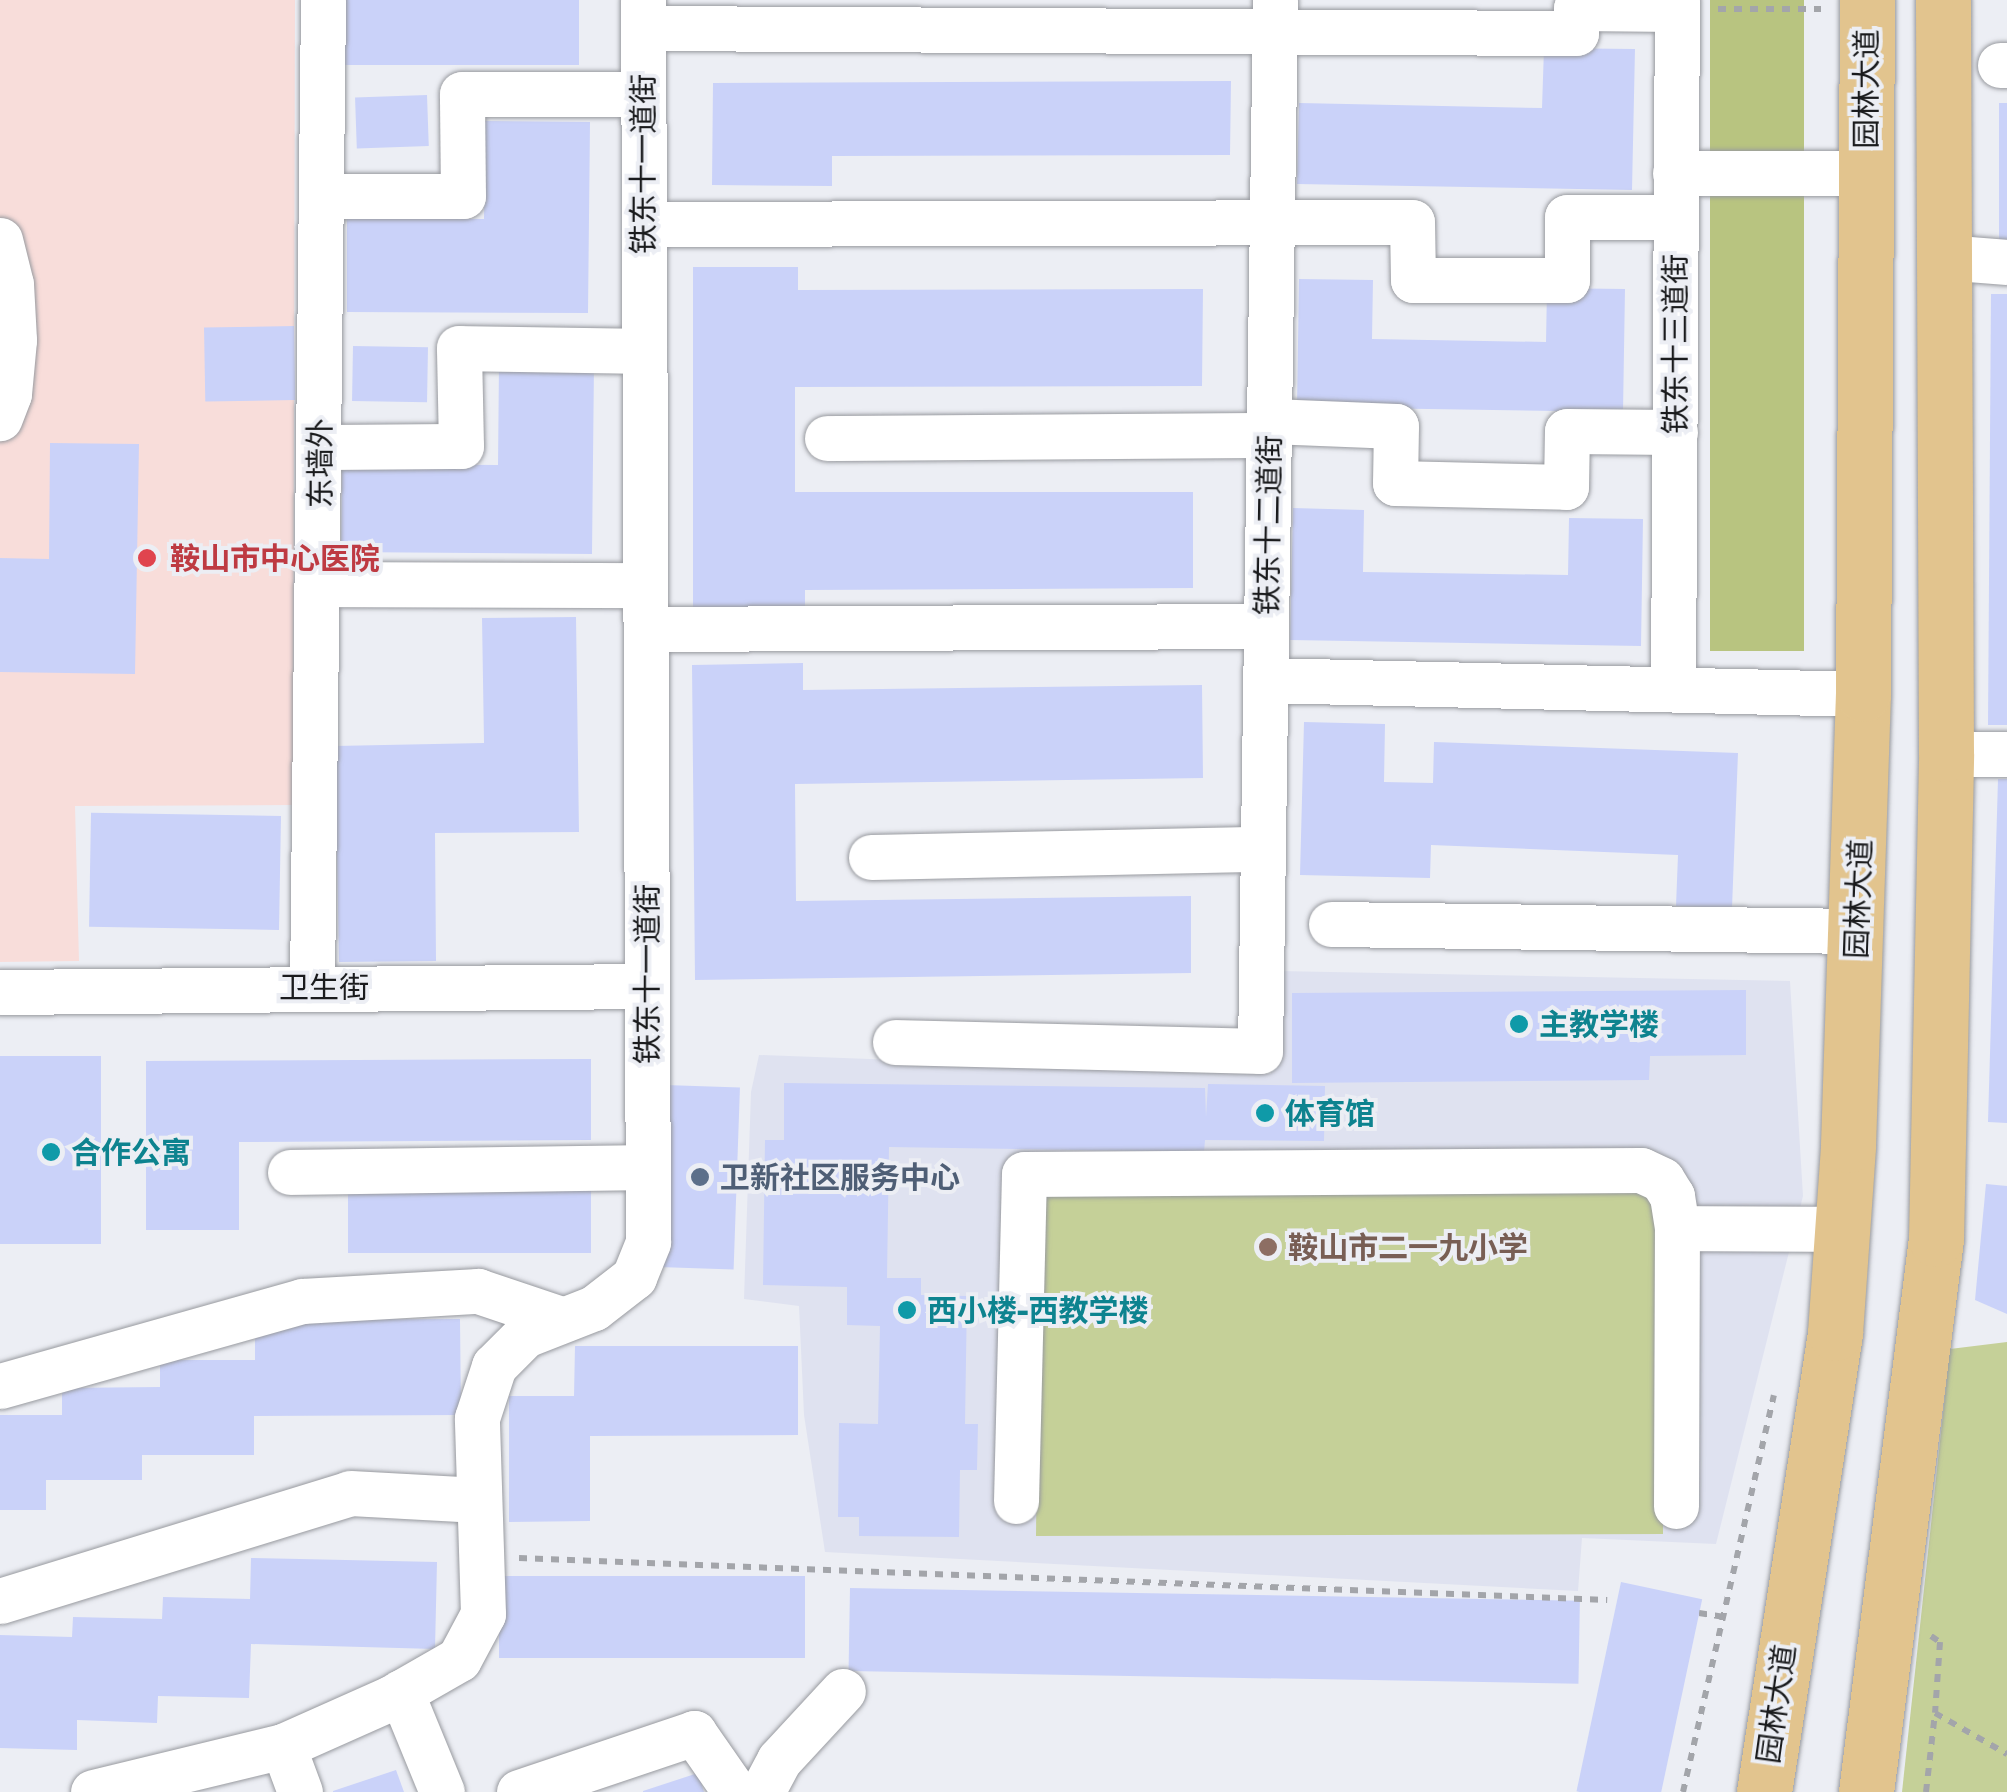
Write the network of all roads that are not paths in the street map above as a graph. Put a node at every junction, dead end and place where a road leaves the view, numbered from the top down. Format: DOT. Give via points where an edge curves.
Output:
graph roads {
  1 [pos="323,0"];
  2 [pos="1943,0"];
  3 [pos="1677,5"];
  4 [pos="1867,5"];
  5 [pos="643,14"];
  6 [pos="1274,16"];
  7 [pos="643,94"];
  8 [pos="1866,173"];
  9 [pos="1674,195"];
  10 [pos="323,196"];
  11 [pos="1272,222"];
  12 [pos="644,224"];
  13 [pos="0,240"];
  14 [pos="1944,257"];
  15 [pos="2007,262"];
  16 [pos="644,351"];
  17 [pos="0,418"];
  18 [pos="1269,428"];
  19 [pos="1676,432"];
  20 [pos="826,438"];
  21 [pos="320,447"];
  22 [pos="320,584"];
  23 [pos="646,607"];
  24 [pos="1266,626"];
  25 [pos="1265,680"];
  26 [pos="1674,688"];
  27 [pos="1864,694"];
  28 [pos="1946,754"];
  29 [pos="2007,754"];
  30 [pos="1262,849"];
  31 [pos="871,857"];
  32 [pos="1331,924"];
  33 [pos="1857,932"];
  34 [pos="312,986"];
  35 [pos="647,986"];
  36 [pos="0,992"];
  37 [pos="895,1042"];
  38 [pos="648,1167"];
  39 [pos="290,1172"];
  40 [pos="1677,1228"];
  41 [pos="1842,1229"];
  42 [pos="558,1318"];
  43 [pos="0,1386"];
  44 [pos="480,1500"];
  45 [pos="1016,1500"];
  46 [pos="1676,1506"];
  47 [pos="0,1601"];
  48 [pos="843,1691"];
  49 [pos="400,1692"];
  50 [pos="282,1746"];
  51 [pos="93,1792"];
  52 [pos="300,1792"];
  53 [pos="442,1792"];
  54 [pos="519,1792"];
  55 [pos="734,1792"];
  56 [pos="762,1792"];
  57 [pos="1764,1792"];
  58 [pos="1866,1792"];
  1 -- 10 [label="street, 东墙外"];
  2 -- 14 [label="main road"];
  3 -- 6 [label="street" via="1576,8 1576,33"];
  3 -- 9 [label="street, 铁东十三道街"];
  4 -- 8 [label="main road, 园林大道"];
  5 -- 6 [label="street"];
  5 -- 7 [label="street, 铁东十一道街"];
  6 -- 11 [label="street, 铁东十二道街"];
  7 -- 10 [label="street" via="462,94 463,196"];
  7 -- 12 [label="street, 铁东十一道街"];
  8 -- 9 [label="street"];
  8 -- 27 [label="main road, 园林大道"];
  9 -- 11 [label="street" via="1567,217 1567,280 1412,280 1412,222"];
  9 -- 19 [label="street, 铁东十三道街"];
  10 -- 21 [label="street, 东墙外"];
  11 -- 12 [label="street"];
  11 -- 18 [label="street, 铁东十二道街"];
  12 -- 16 [label="street, 铁东十一道街"];
  13 -- 17 [label="street" via="14,340 10,394"];
  14 -- 15 [label="street"];
  14 -- 28 [label="main road"];
  16 -- 21 [label="street" via="459,348 462,446"];
  16 -- 23 [label="street, 铁东十一道街"];
  18 -- 19 [label="street" via="1396,426 1395,483 1566,487 1567,431"];
  18 -- 20 [label="street"];
  18 -- 24 [label="street, 铁东十二道街"];
  19 -- 26 [label="street, 铁东十三道街"];
  21 -- 22 [label="street, 东墙外"];
  22 -- 23 [label="street"];
  22 -- 34 [label="street, 东墙外"];
  23 -- 24 [label="street"];
  23 -- 35 [label="street, 铁东十一道街"];
  24 -- 25 [label="street, 铁东十二道街"];
  25 -- 26 [label="street"];
  25 -- 30 [label="street, 铁东十二道街"];
  26 -- 27 [label="street"];
  27 -- 33 [label="main road, 园林大道"];
  28 -- 29 [label="street"];
  28 -- 58 [label="main road" via="1936,1238"];
  30 -- 31 [label="street"];
  30 -- 37 [label="street, 铁东十二道街" via="1260,1051"];
  32 -- 33 [label="street"];
  33 -- 41 [label="main road, 园林大道"];
  34 -- 35 [label="street, 卫生街"];
  34 -- 36 [label="street, 卫生街"];
  35 -- 38 [label="street, 铁东十一道街"];
  38 -- 39 [label="street"];
  38 -- 42 [label="street, 铁东十一道街" via="648,1242 634,1277 594,1308"];
  40 -- 41 [label="street"];
  40 -- 45 [label="street" via="1662,1180 1623,1168 1024,1174"];
  40 -- 46 [label="street"];
  41 -- 57 [label="main road, 园林大道" via="1835,1334"];
  42 -- 43 [label="street" via="478,1291 302,1301"];
  42 -- 44 [label="street, 铁东十一道街" via="525,1335 494,1366 477,1418"];
  44 -- 47 [label="street" via="350,1493"];
  44 -- 49 [label="street, 铁东十一道街" via="484,1614 459,1658"];
  48 -- 56 [label="street" via="779,1760"];
  49 -- 50 [label="street, 铁东十一道街"];
  49 -- 53 [label="street"];
  50 -- 51 [label="street, 铁东十一道街"];
  50 -- 52 [label="street"];
  54 -- 55 [label="street" via="694,1733"];
}
